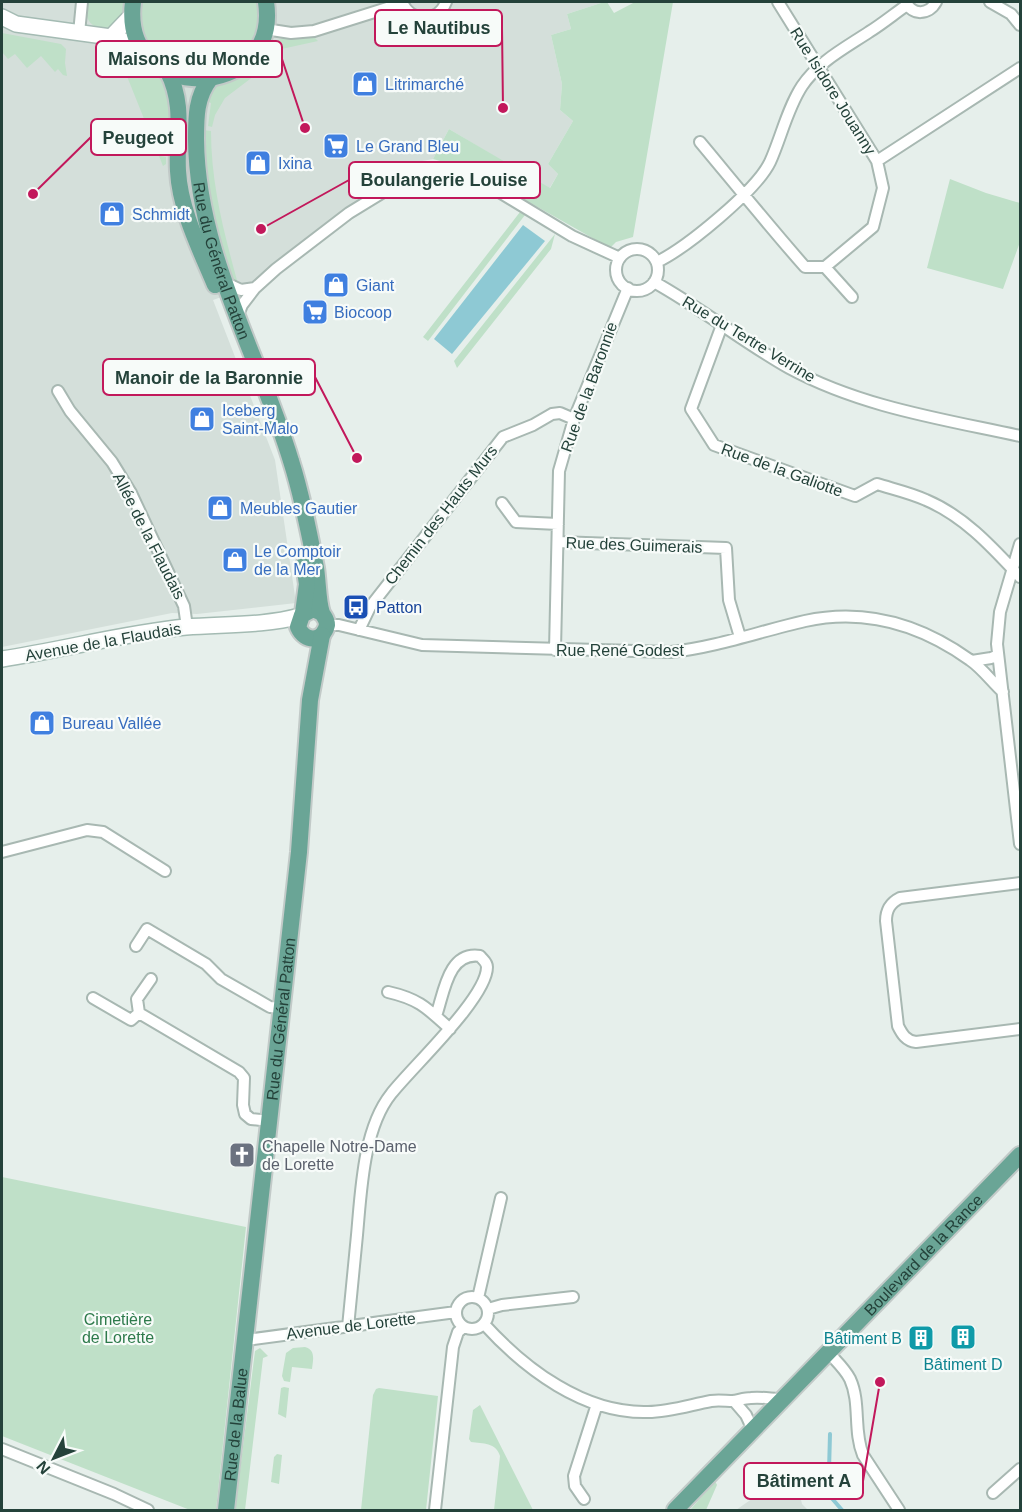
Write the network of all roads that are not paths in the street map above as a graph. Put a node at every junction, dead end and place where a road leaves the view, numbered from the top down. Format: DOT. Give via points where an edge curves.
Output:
graph roads {
  1 [pos="82,2"];
  2 [pos="266,2"];
  3 [pos="402,2"];
  4 [pos="446,2"];
  5 [pos="778,2"];
  6 [pos="936,2"];
  7 [pos="990,2"];
  8 [pos="906,3"];
  9 [pos="132,8"];
  10 [pos="2,16"];
  11 [pos="1020,25"];
  12 [pos="265,29"];
  13 [pos="79,33"];
  14 [pos="111,37"];
  15 [pos="142,47"];
  16 [pos="818,68"];
  17 [pos="1020,68"];
  18 [pos="168,72"];
  19 [pos="210,79"];
  20 [pos="700,142"];
  21 [pos="877,161"];
  22 [pos="744,194"];
  23 [pos="620,258"];
  24 [pos="657,262"];
  25 [pos="825,267"];
  26 [pos="224,281"];
  27 [pos="654,282"];
  28 [pos="255,288"];
  29 [pos="628,288"];
  30 [pos="852,297"];
  31 [pos="237,316"];
  32 [pos="722,325"];
  33 [pos="58,391"];
  34 [pos="574,419"];
  35 [pos="1020,436"];
  36 [pos="502,503"];
  37 [pos="558,525"];
  38 [pos="558,542"];
  39 [pos="1020,544"];
  40 [pos="1017,573"];
  41 [pos="302,615"];
  42 [pos="324,624"];
  43 [pos="204,626"];
  44 [pos="187,627"];
  45 [pos="359,630"];
  46 [pos="303,635"];
  47 [pos="740,637"];
  48 [pos="555,650"];
  49 [pos="998,655"];
  50 [pos="2,659"];
  51 [pos="972,661"];
  52 [pos="1000,670"];
  53 [pos="982,671"];
  54 [pos="1003,692"];
  55 [pos="310,700"];
  56 [pos="1020,844"];
  57 [pos="2,852"];
  58 [pos="165,871"];
  59 [pos="1020,884"];
  60 [pos="136,946"];
  61 [pos="151,979"];
  62 [pos="388,993"];
  63 [pos="93,998"];
  64 [pos="282,1008"];
  65 [pos="139,1013"];
  66 [pos="436,1016"];
  67 [pos="450,1029"];
  68 [pos="1020,1029"];
  69 [pos="270,1121"];
  70 [pos="1020,1155"];
  71 [pos="501,1198"];
  72 [pos="573,1297"];
  73 [pos="478,1298"];
  74 [pos="488,1309"];
  75 [pos="456,1312"];
  76 [pos="484,1324"];
  77 [pos="348,1327"];
  78 [pos="464,1327"];
  79 [pos="246,1340"];
  80 [pos="829,1353"];
  81 [pos="783,1399"];
  82 [pos="735,1401"];
  83 [pos="597,1404"];
  84 [pos="753,1430"];
  85 [pos="2,1449"];
  86 [pos="1020,1469"];
  87 [pos="993,1493"];
  88 [pos="584,1499"];
  89 [pos="897,1508"];
  90 [pos="148,1510"];
  91 [pos="226,1510"];
  92 [pos="435,1510"];
  93 [pos="676,1510"];
  1 -- 13 [label="street"];
  2 -- 12 [label="main road"];
  3 -- 4 [label="street" via="411,14 427,18 439,13"];
  3 -- 12 [label="street" via="314,32"];
  5 -- 16 [label="street, Rue Isidore Jouanny"];
  6 -- 8 [label="street" via="927,12 920,13"];
  7 -- 11 [label="street"];
  8 -- 16 [label="street"];
  9 -- 14 [label="street"];
  9 -- 15 [label="main road" via="134,29"];
  10 -- 13 [label="street" via="16,24"];
  12 -- 19 [label="main road" via="248,60"];
  13 -- 14 [label="street"];
  14 -- 15 [label="street"];
  15 -- 18 [label="main road" via="153,62"];
  16 -- 21 [label="street, Rue Isidore Jouanny"];
  16 -- 22 [label="street" via="798,94 769,164"];
  17 -- 21 [label="street"];
  18 -- 19 [label="main road"];
  18 -- 41 [label="main road, Rue du Général Patton" via="178,98 178,172 183,202 282,455 307,584"];
  19 -- 26 [label="main road, Rue du Général Patton" via="198,102 198,177"];
  20 -- 22 [label="street"];
  21 -- 25 [label="street, Rue Isidore Jouanny" via="883,188 873,227"];
  22 -- 24 [label="street" via="674,254"];
  22 -- 25 [label="street" via="805,267"];
  23 -- 24 [label="street" via="628,250 639,248"];
  23 -- 28 [label="street" via="572,236 470,176 436,169 416,172 349,213"];
  23 -- 29 [label="street" via="618,277"];
  24 -- 27 [label="street"];
  25 -- 30 [label="street"];
  26 -- 28 [label="street" via="241,290"];
  26 -- 31 [label="main road, Rue du Général Patton"];
  27 -- 29 [label="street" via="642,290"];
  27 -- 32 [label="street, Rue du Tertre Verrine"];
  28 -- 31 [label="street"];
  29 -- 34 [label="street, Rue de la Baronnie"];
  31 -- 42 [label="main road, Rue du Général Patton" via="292,462"];
  32 -- 35 [label="street, Rue du Tertre Verrine" via="790,368 827,386 901,411"];
  32 -- 40 [label="street, Rue de la Galiotte" via="691,409 714,445 855,496 877,484 926,500 975,531"];
  33 -- 44 [label="street, Allée de la Flaudais" via="131,493 184,606"];
  34 -- 37 [label="street, Rue de la Baronnie" via="559,471"];
  34 -- 45 [label="street, Chemin des Hauts Murs" via="552,414 502,437 370,607"];
  36 -- 37 [label="street" via="516,522"];
  37 -- 38 [label="street, Rue de la Baronnie"];
  38 -- 47 [label="street, Rue des Guimerais" via="726,548 729,600"];
  38 -- 48 [label="street, Rue des Guimerais"];
  39 -- 40 [label="street"];
  40 -- 49 [label="street" via="998,625"];
  41 -- 42 [label="main road" via="313,609"];
  41 -- 43 [label="street, Avenue de la Flaudais"];
  41 -- 46 [label="main road" via="298,627"];
  42 -- 45 [label="street, Rue René Godest"];
  42 -- 46 [label="main road" via="314,639"];
  42 -- 55 [label="main road, Rue du Général Patton"];
  43 -- 44 [label="street, Avenue de la Flaudais"];
  43 -- 46 [label="street, Avenue de la Flaudais" via="283,630"];
  44 -- 50 [label="street, Avenue de la Flaudais"];
  45 -- 48 [label="street, Rue René Godest" via="422,645"];
  46 -- 55 [label="main road, Rue du Général Patton"];
  47 -- 48 [label="street, Rue René Godest" via="671,652"];
  47 -- 51 [label="street, Rue René Godest" via="825,618 870,617 922,632"];
  49 -- 51 [label="street"];
  49 -- 52 [label="street"];
  51 -- 53 [label="street, Rue René Godest"];
  52 -- 53 [label="street"];
  52 -- 54 [label="street"];
  53 -- 54 [label="street, Rue René Godest"];
  54 -- 56 [label="street"];
  55 -- 64 [label="main road, Rue du Général Patton"];
  57 -- 58 [label="street" via="87,830 104,832"];
  59 -- 68 [label="street" via="900,898 888,909 886,921 898,1026 911,1042"];
  60 -- 64 [label="street" via="147,929 206,964 221,979 270,1006"];
  61 -- 65 [label="street" via="137,999"];
  62 -- 66 [label="street" via="422,1003"];
  63 -- 65 [label="street" via="131,1020"];
  64 -- 69 [label="main road, Rue du Général Patton"];
  65 -- 69 [label="street" via="239,1072 244,1078 245,1114"];
  66 -- 67 [label="street"];
  66 -- 67 [label="street" via="452,968 471,954 480,956 487,970"];
  67 -- 77 [label="street" via="390,1094 374,1125 360,1208"];
  69 -- 79 [label="main road, Rue du Général Patton"];
  70 -- 80 [label="main road, Boulevard de la Rance"];
  71 -- 73 [label="street"];
  72 -- 74 [label="street"];
  73 -- 74 [label="street"];
  73 -- 75 [label="street" via="463,1299"];
  74 -- 76 [label="street"];
  75 -- 77 [label="street, Avenue de Lorette"];
  75 -- 78 [label="street"];
  76 -- 78 [label="street" via="475,1329"];
  76 -- 83 [label="street" via="549,1381"];
  77 -- 79 [label="street, Avenue de Lorette"];
  78 -- 92 [label="street" via="453,1347"];
  79 -- 91 [label="main road, Rue de la Balue"];
  80 -- 81 [label="main road, Boulevard de la Rance"];
  80 -- 89 [label="street" via="850,1380 863,1455"];
  81 -- 82 [label="street" via="754,1397"];
  81 -- 84 [label="main road, Boulevard de la Rance"];
  82 -- 83 [label="street" via="712,1401 647,1413"];
  82 -- 84 [label="street"];
  83 -- 88 [label="street" via="574,1476 575,1486"];
  84 -- 93 [label="main road, Boulevard de la Rance"];
  85 -- 90 [label="street"];
  86 -- 87 [label="street"];
}
